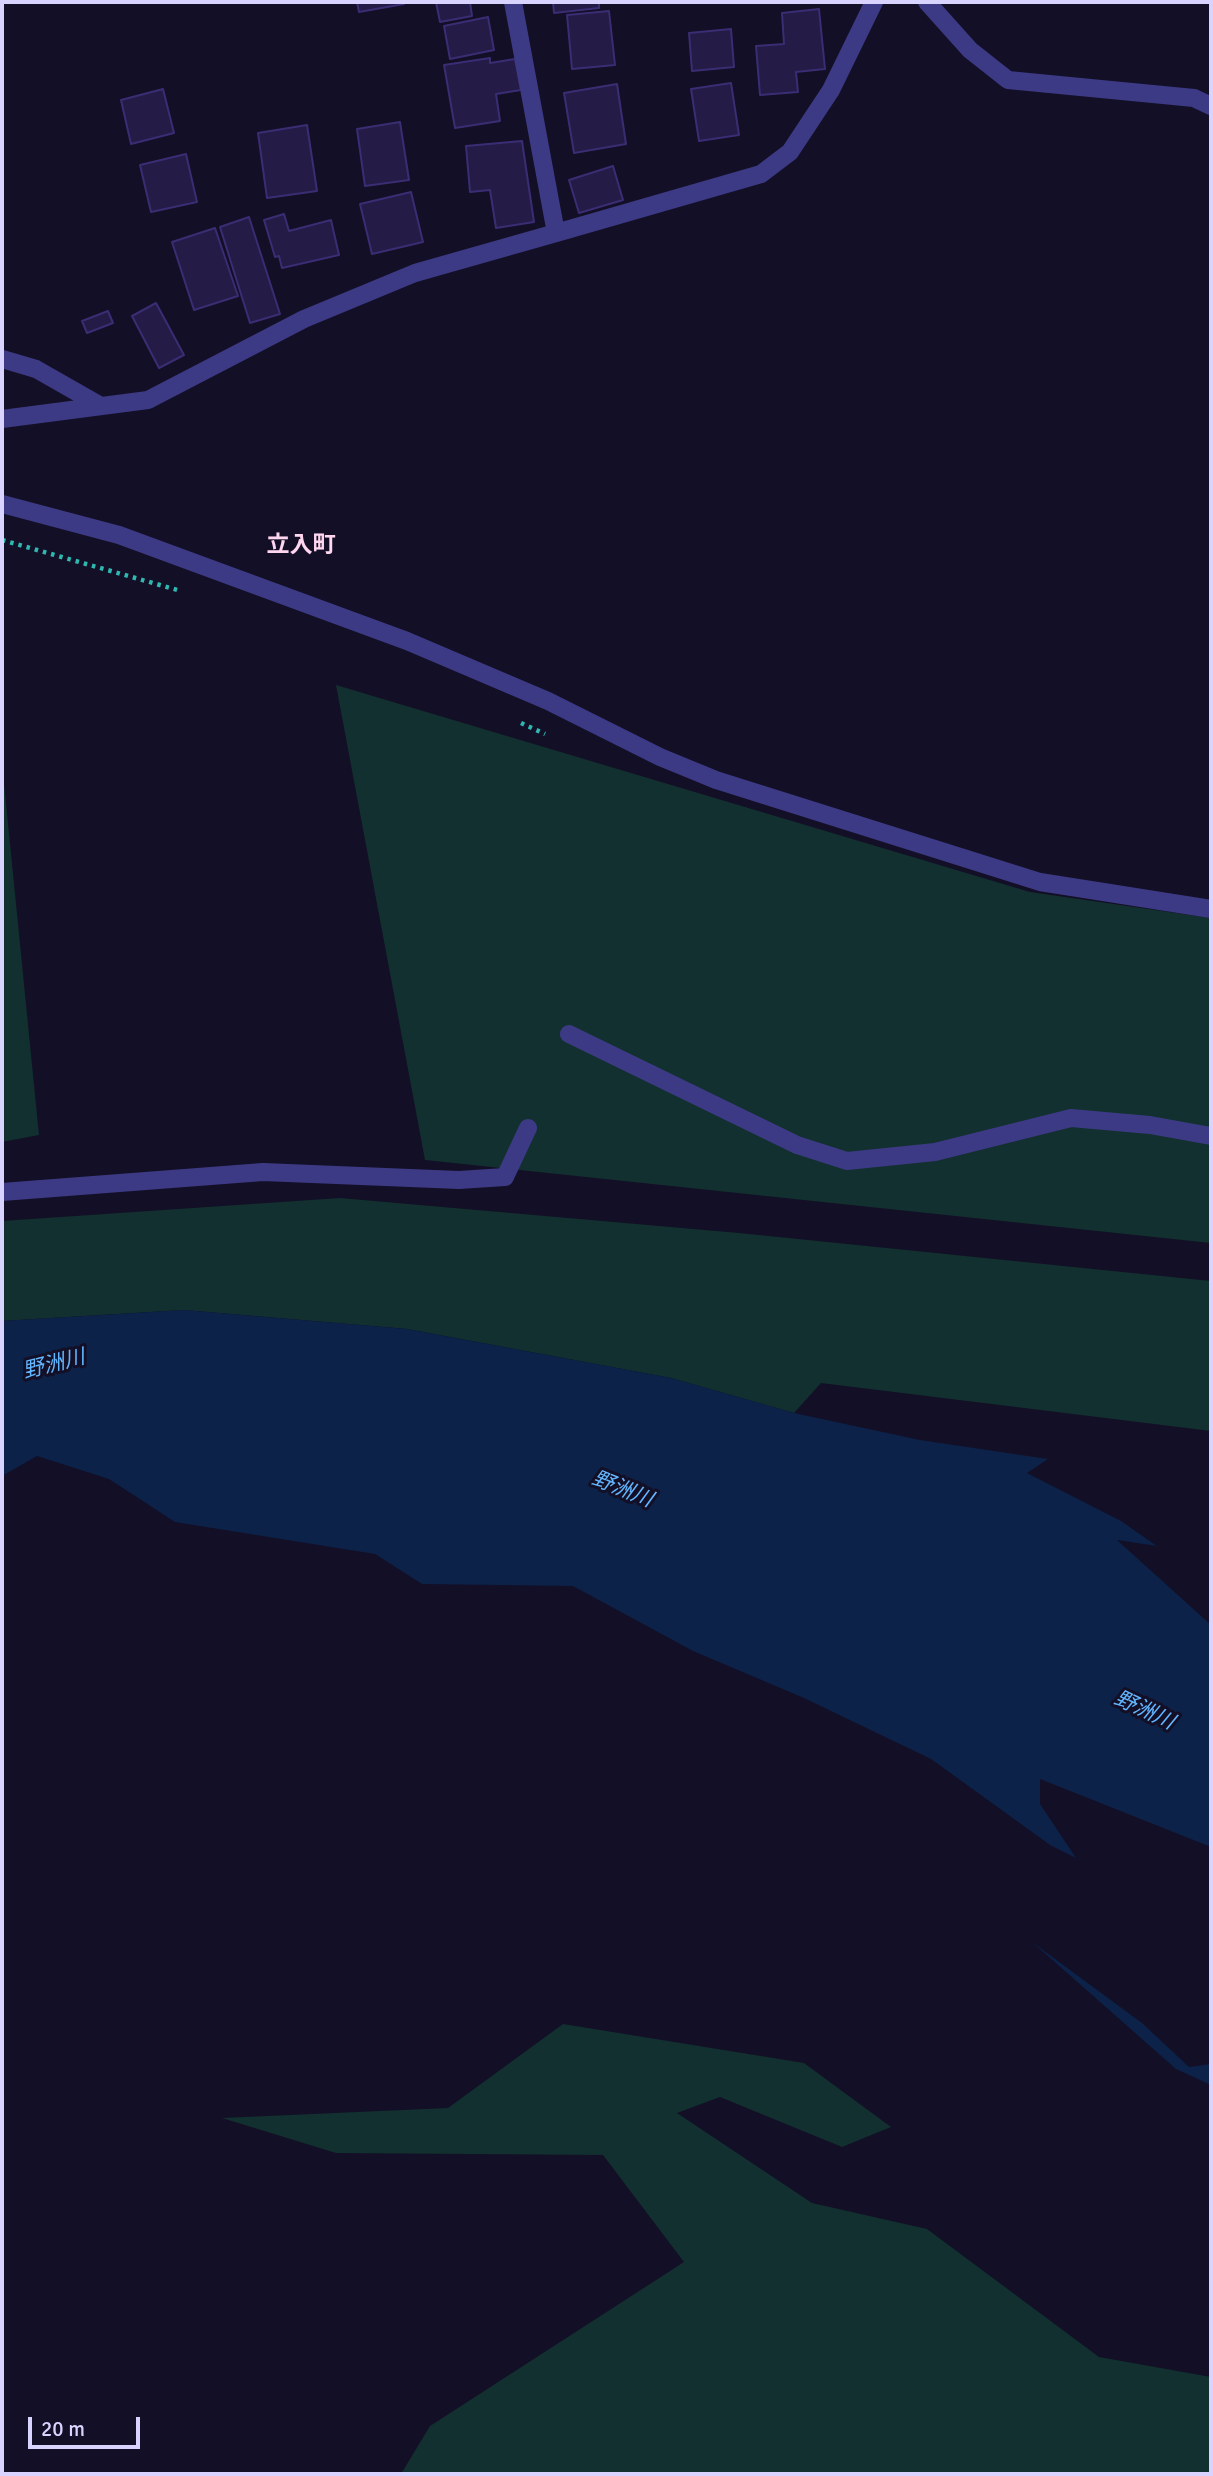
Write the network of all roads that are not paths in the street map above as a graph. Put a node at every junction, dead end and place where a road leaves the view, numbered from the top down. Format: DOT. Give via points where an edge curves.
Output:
graph roads {
  1 [pos="513,2"];
  2 [pos="874,2"];
  3 [pos="927,2"];
  4 [pos="1211,106"];
  5 [pos="556,233"];
  6 [pos="2,359"];
  7 [pos="101,406"];
  8 [pos="2,419"];
  9 [pos="2,504"];
  10 [pos="1211,909"];
  11 [pos="569,1034"];
  12 [pos="528,1128"];
  13 [pos="1211,1136"];
  14 [pos="2,1192"];
  1 -- 5 [label="street"];
  2 -- 5 [label="street" via="831,90 790,152 761,174"];
  3 -- 4 [label="street" via="970,50 1008,80 1194,98"];
  5 -- 7 [label="street" via="415,273 304,319 148,400"];
  6 -- 7 [label="street" via="36,369"];
  7 -- 8 [label="street"];
  9 -- 10 [label="street" via="119,535 407,640 716,780 1040,882"];
  11 -- 13 [label="street" via="797,1145 847,1161 935,1152 1071,1118"];
  12 -- 14 [label="street" via="505,1177 459,1180 263,1172"];
}
